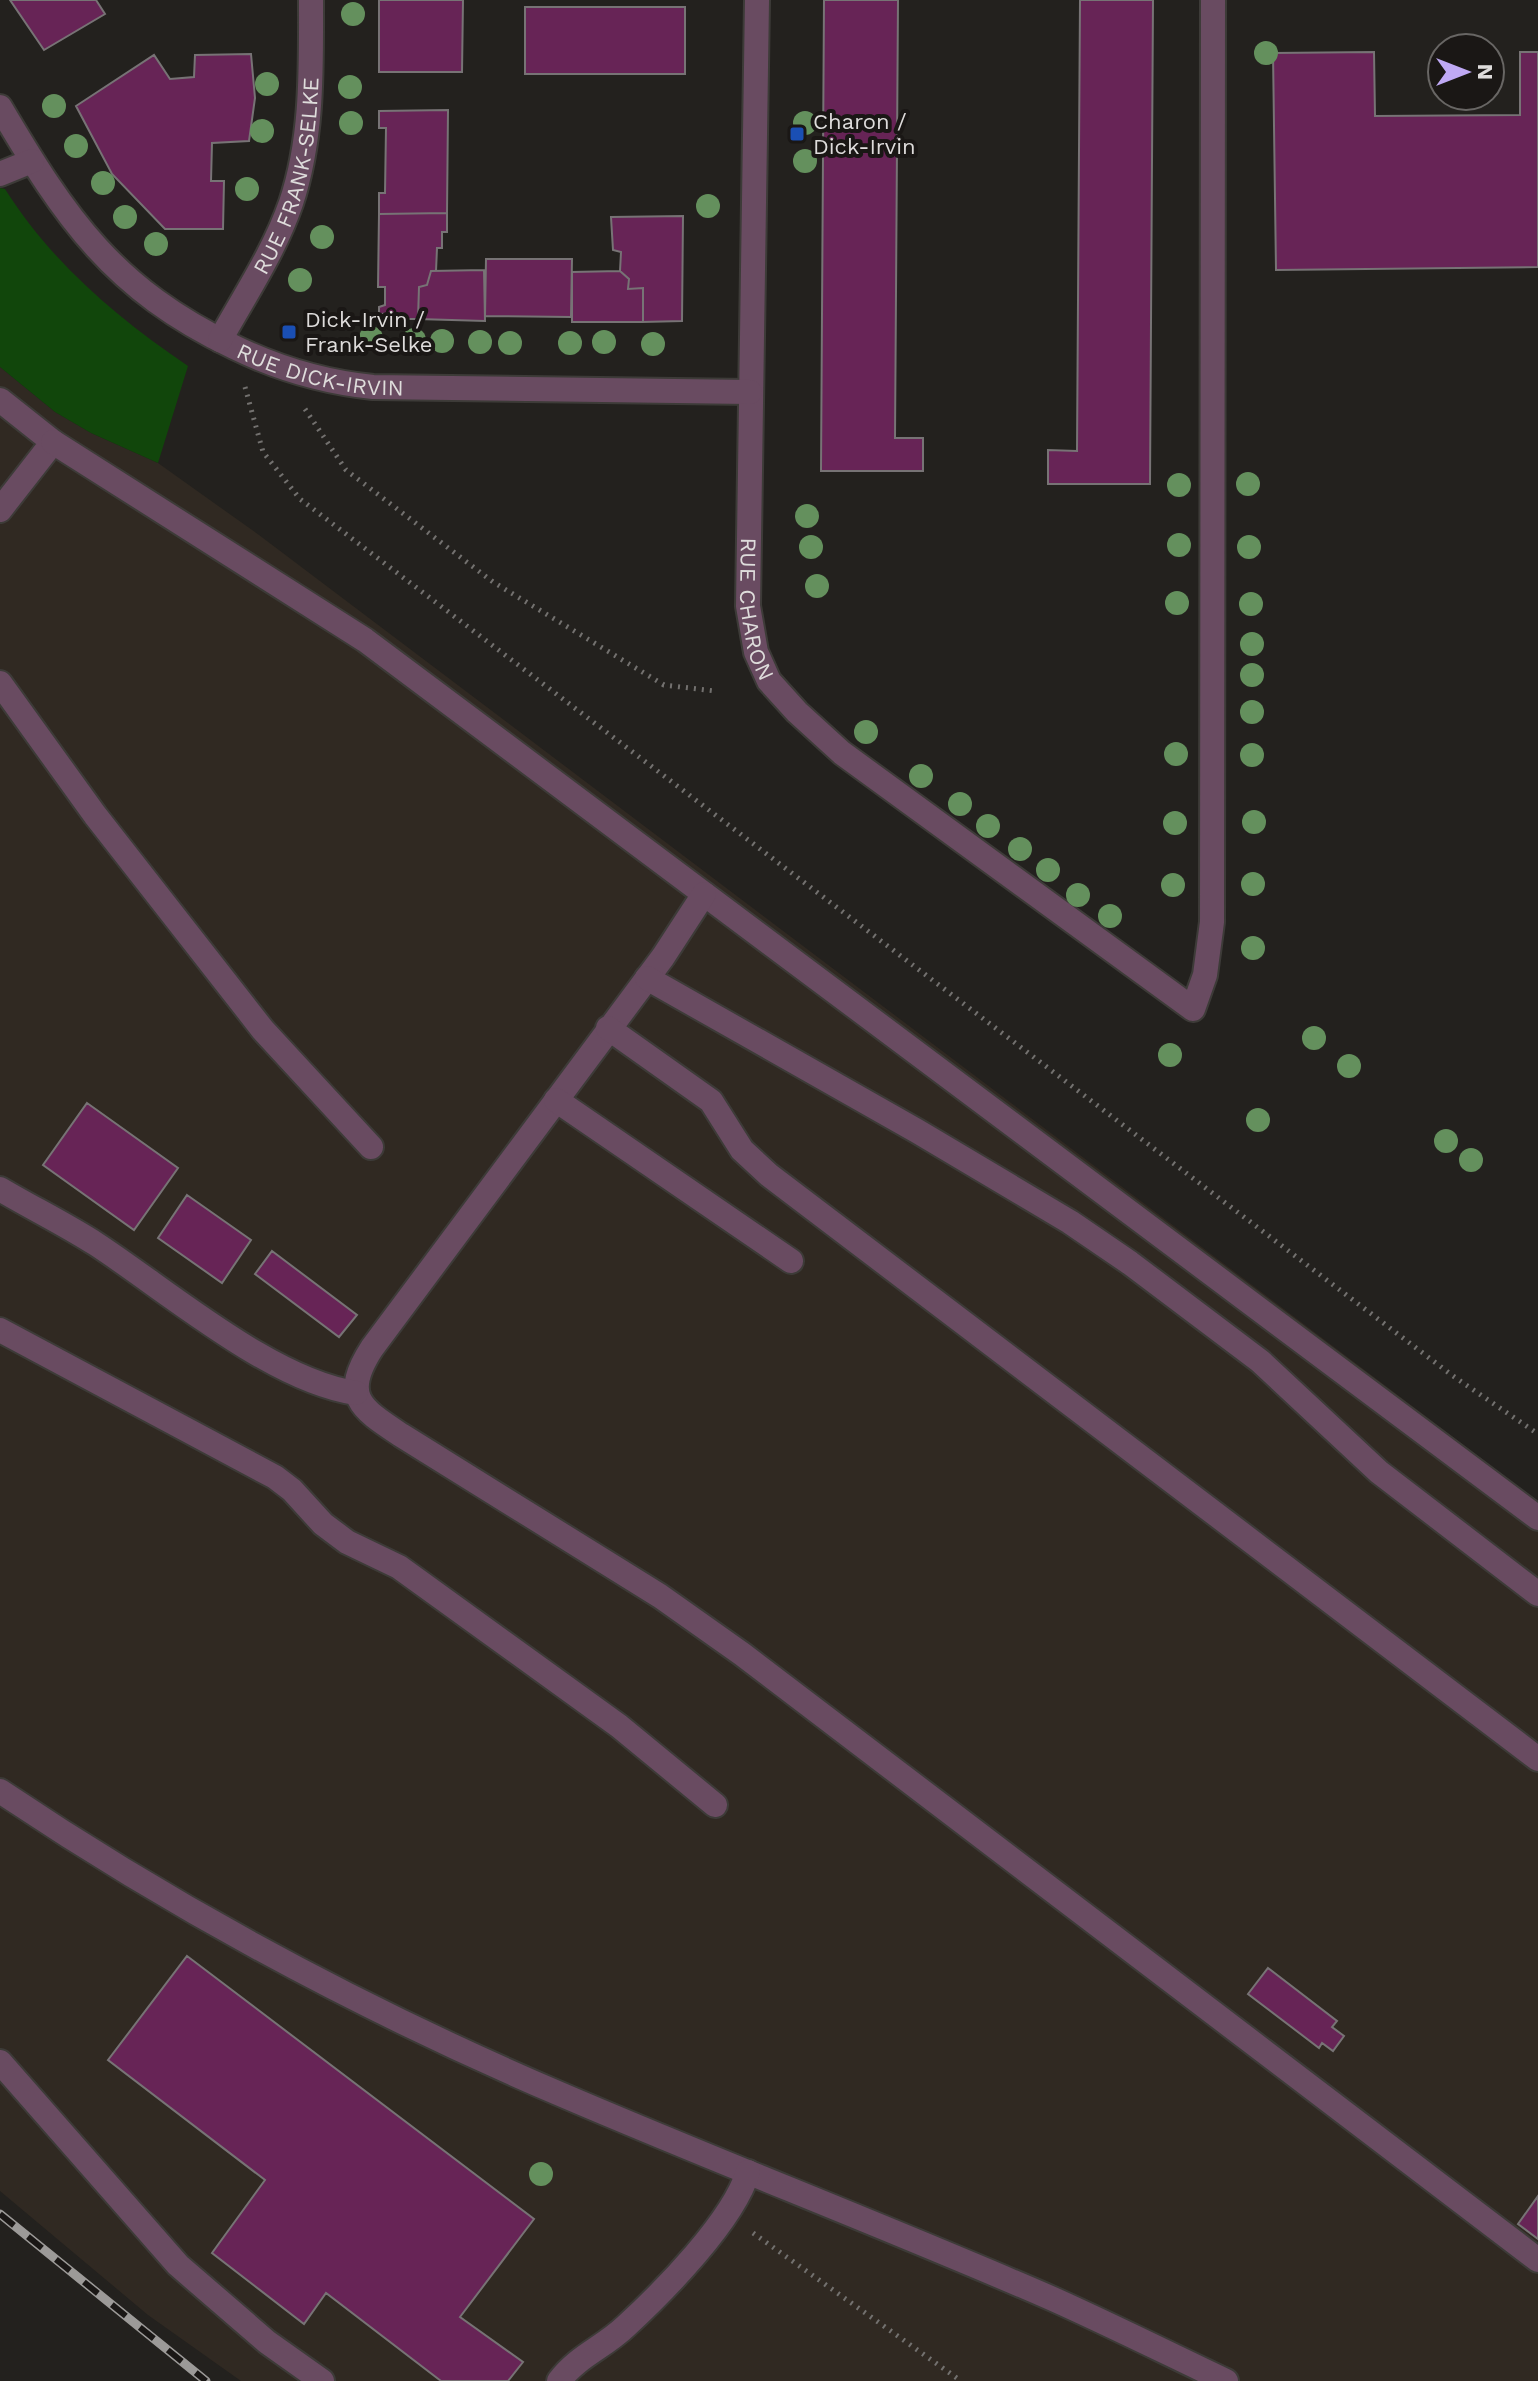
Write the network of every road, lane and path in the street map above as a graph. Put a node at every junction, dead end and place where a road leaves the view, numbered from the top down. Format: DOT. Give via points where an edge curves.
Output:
graph roads {
  1 [pos="311,0"];
  2 [pos="757,0"];
  3 [pos="1213,0"];
  4 [pos="0,107"];
  5 [pos="32,161"];
  6 [pos="0,174"];
  7 [pos="220,340"];
  8 [pos="750,392"];
  9 [pos="0,400"];
  10 [pos="305,409"];
  11 [pos="53,442"];
  12 [pos="0,510"];
  13 [pos="0,683"];
  14 [pos="715,691"];
  15 [pos="704,894"];
  16 [pos="647,978"];
  17 [pos="608,1028"];
  18 [pos="556,1100"];
  19 [pos="371,1147"];
  20 [pos="0,1189"];
  21 [pos="791,1261"];
  22 [pos="0,1330"];
  23 [pos="356,1393"];
  24 [pos="1538,1434"];
  25 [pos="1538,1518"];
  26 [pos="1538,1594"];
  27 [pos="1538,1759"];
  28 [pos="0,1791"];
  29 [pos="715,1805"];
  30 [pos="0,2062"];
  31 [pos="748,2172"];
  32 [pos="727,2215"];
  33 [pos="1537,2258"];
  34 [pos="322,2381"];
  35 [pos="559,2381"];
  36 [pos="961,2381"];
  37 [pos="1226,2381"];
  1 -- 7 [label="street, RUE FRANK-SELKE" via="310,108 298,178 266,259"];
  2 -- 8 [label="street, RUE CHARON"];
  3 -- 8 [label="street, RUE CHARON" via="1212,922 1205,975 1193,1009 842,753 769,681 756,652 748,606"];
  4 -- 5 [label="street, RUE DICK-IRVIN"];
  5 -- 6 [label="street"];
  5 -- 7 [label="street, RUE DICK-IRVIN" via="81,230 130,283"];
  7 -- 8 [label="street, RUE DICK-IRVIN" via="289,370 340,384"];
  7 -- 24 [label="path" via="250,397 263,452 300,499 1453,1376"];
  9 -- 11 [label="street"];
  10 -- 14 [label="path" via="346,470 493,582 664,685"];
  11 -- 12 [label="street"];
  11 -- 15 [label="street" via="331,616"];
  13 -- 19 [label="street" via="95,815 263,1030"];
  15 -- 16 [label="street"];
  15 -- 25 [label="street"];
  16 -- 17 [label="street"];
  16 -- 26 [label="street" via="917,1131 1118,1254 1260,1361 1379,1472"];
  17 -- 18 [label="street"];
  17 -- 27 [label="street" via="703,1094 742,1150 769,1175"];
  18 -- 21 [label="street"];
  18 -- 23 [label="street" via="372,1348"];
  20 -- 23 [label="street" via="308,1382"];
  22 -- 29 [label="street" via="275,1477 347,1542 399,1567 619,1726"];
  23 -- 33 [label="street" via="361,1406 379,1420 660,1596 742,1654"];
  28 -- 31 [label="street" via="81,1845 341,1989 556,2092"];
  30 -- 34 [label="street" via="178,2265 267,2342"];
  31 -- 32 [label="street"];
  31 -- 37 [label="street" via="1056,2301"];
  32 -- 35 [label="street" via="624,2328 574,2361"];
  32 -- 36 [label="path"];
}
